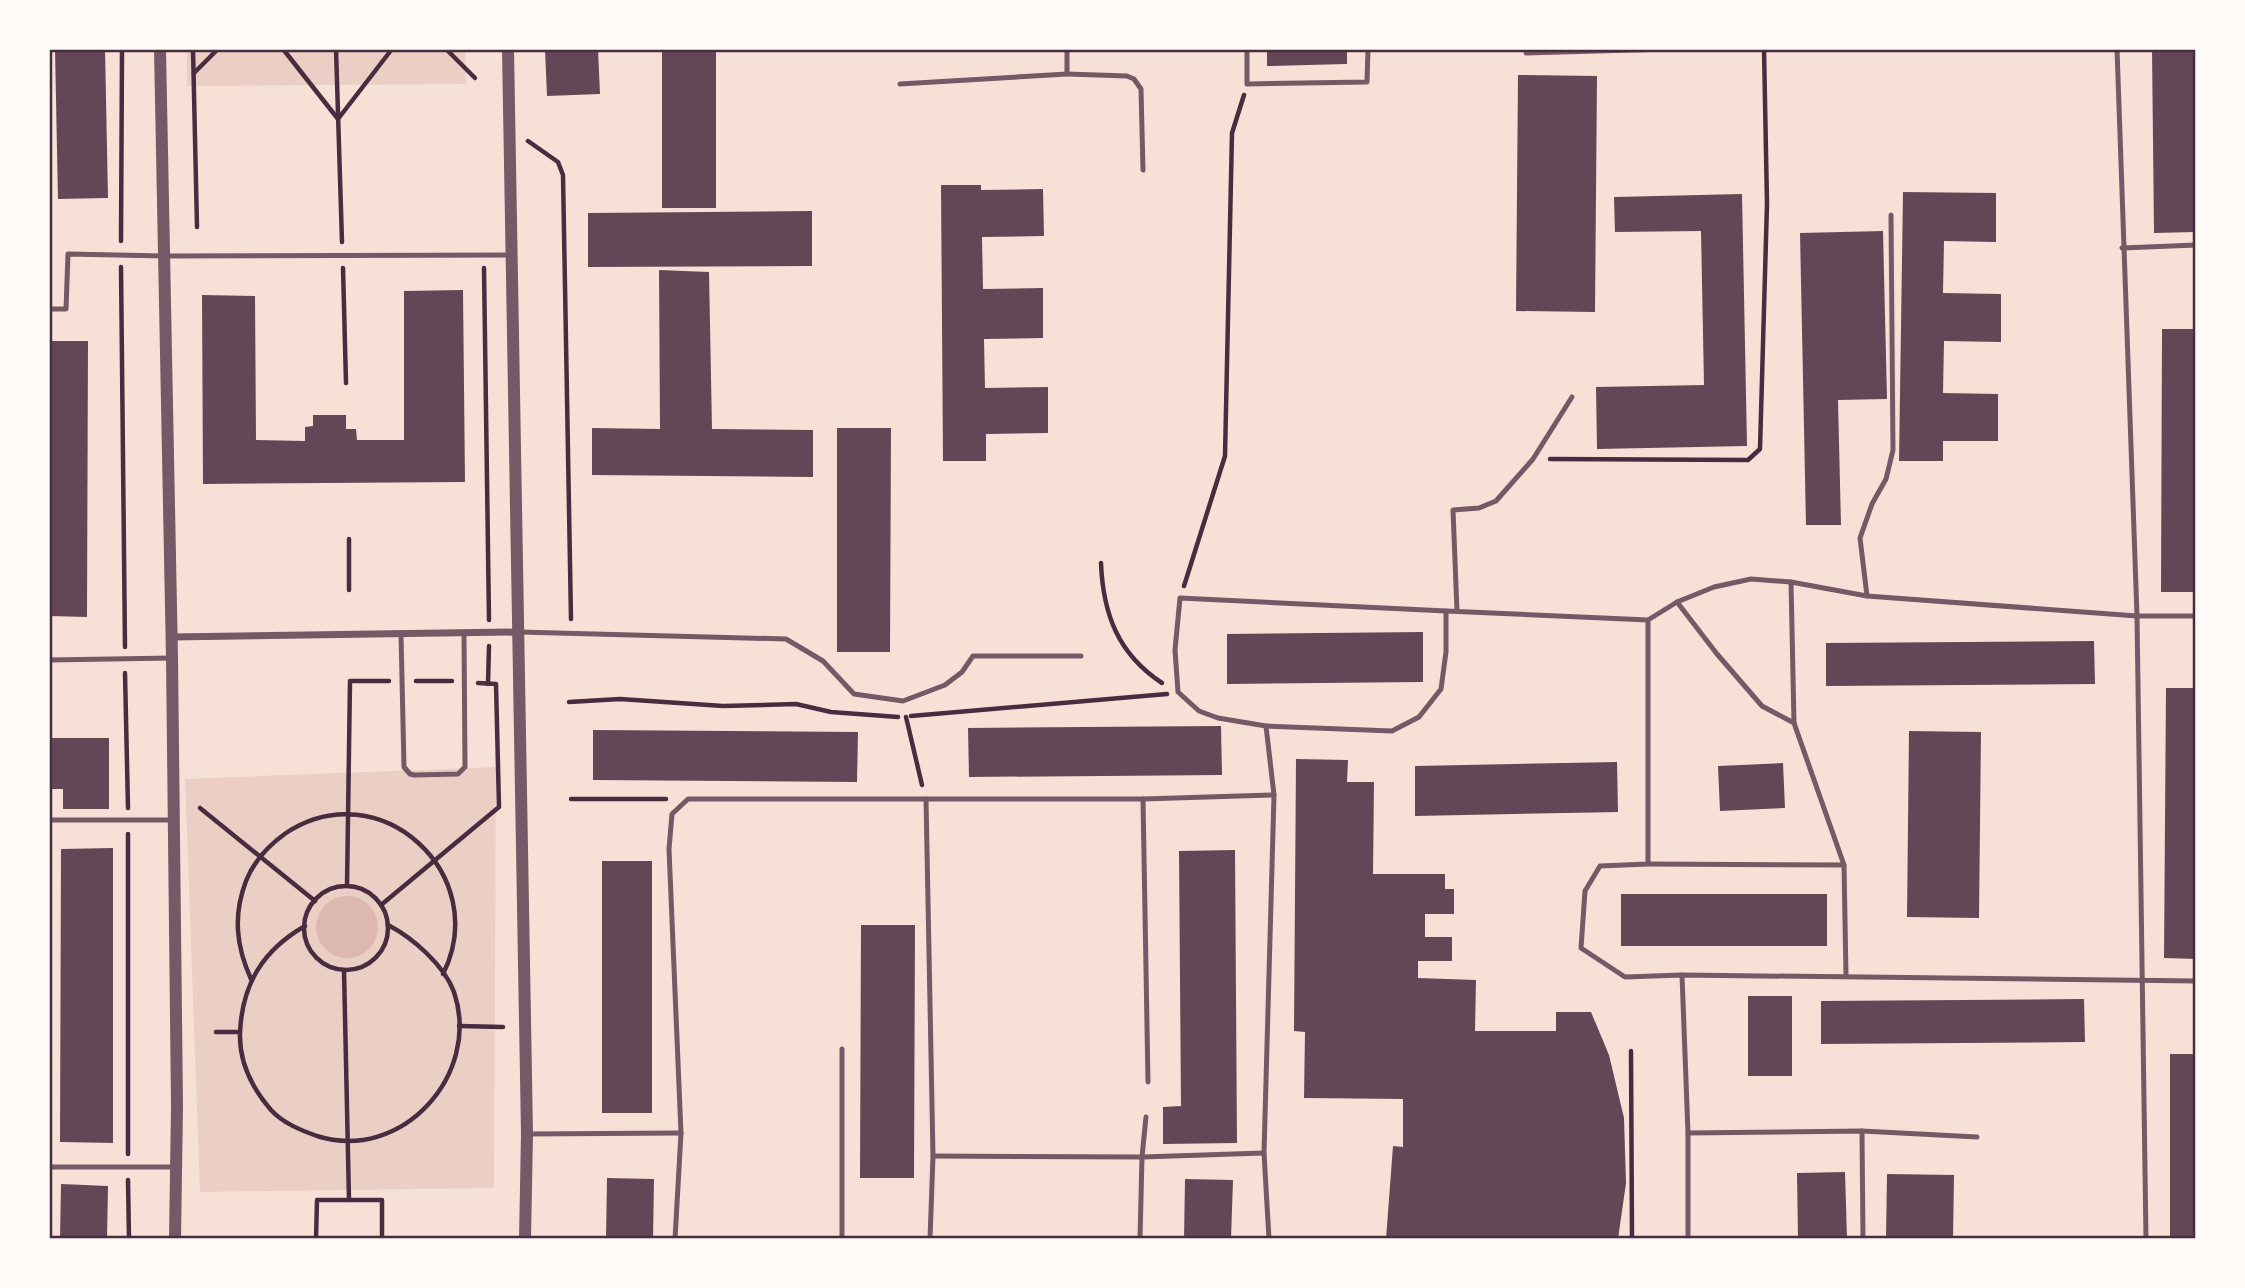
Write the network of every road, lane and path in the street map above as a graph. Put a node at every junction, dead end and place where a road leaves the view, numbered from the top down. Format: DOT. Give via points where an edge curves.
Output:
graph roads {
  1 [pos="160,49"];
  2 [pos="193,49"];
  3 [pos="218,49"];
  4 [pos="283,49"];
  5 [pos="336,49"];
  6 [pos="392,49"];
  7 [pos="446,49"];
  8 [pos="508,49"];
  9 [pos="1067,49"];
  10 [pos="1247,49"];
  11 [pos="1368,49"];
  12 [pos="1669,49"];
  13 [pos="1764,49"];
  14 [pos="2117,49"];
  15 [pos="1526,53"];
  16 [pos="194,73"];
  17 [pos="1067,74"];
  18 [pos="475,78"];
  19 [pos="900,84"];
  20 [pos="1247,84"];
  21 [pos="338,119"];
  22 [pos="510,128"];
  23 [pos="1143,170"];
  24 [pos="1891,215"];
  25 [pos="197,227"];
  26 [pos="2196,245"];
  27 [pos="2122,248"];
  28 [pos="513,255"];
  29 [pos="164,256"];
  30 [pos="342,256"];
  31 [pos="483,257"];
  32 [pos="49,309"];
  33 [pos="346,383"];
  34 [pos="1572,397"];
  35 [pos="1533,459"];
  36 [pos="349,539"];
  37 [pos="1101,564"];
  38 [pos="1791,582"];
  39 [pos="349,590"];
  40 [pos="1867,596"];
  41 [pos="1180,598"];
  42 [pos="1677,602"];
  43 [pos="1446,611"];
  44 [pos="1457,611"];
  45 [pos="2137,616"];
  46 [pos="2196,616"];
  47 [pos="1648,620"];
  48 [pos="519,632"];
  49 [pos="572,632"];
  50 [pos="489,633"];
  51 [pos="401,634"];
  52 [pos="464,634"];
  53 [pos="170,637"];
  54 [pos="1081,656"];
  55 [pos="172,658"];
  56 [pos="49,660"];
  57 [pos="402,681"];
  58 [pos="465,681"];
  59 [pos="488,684"];
  60 [pos="1178,692"];
  61 [pos="569,702"];
  62 [pos="906,717"];
  63 [pos="1794,723"];
  64 [pos="1266,726"];
  65 [pos="1274,795"];
  66 [pos="571,799"];
  67 [pos="688,799"];
  68 [pos="926,799"];
  69 [pos="1143,799"];
  70 [pos="200,808"];
  71 [pos="348,814"];
  72 [pos="49,820"];
  73 [pos="174,820"];
  74 [pos="261,857"];
  75 [pos="435,860"];
  76 [pos="1648,864"];
  77 [pos="1844,865"];
  78 [pos="347,886"];
  79 [pos="315,901"];
  80 [pos="381,905"];
  81 [pos="388,925"];
  82 [pos="305,926"];
  83 [pos="344,970"];
  84 [pos="443,974"];
  85 [pos="1682,975"];
  86 [pos="1846,976"];
  87 [pos="251,980"];
  88 [pos="2144,980"];
  89 [pos="2196,981"];
  90 [pos="459,1026"];
  91 [pos="503,1027"];
  92 [pos="216,1032"];
  93 [pos="240,1032"];
  94 [pos="842,1049"];
  95 [pos="1631,1051"];
  96 [pos="1148,1082"];
  97 [pos="1146,1117"];
  98 [pos="1862,1131"];
  99 [pos="681,1133"];
  100 [pos="1688,1133"];
  101 [pos="527,1134"];
  102 [pos="1977,1137"];
  103 [pos="347,1140"];
  104 [pos="1264,1153"];
  105 [pos="933,1156"];
  106 [pos="1142,1157"];
  107 [pos="49,1167"];
  108 [pos="176,1167"];
  109 [pos="349,1200"];
  110 [pos="175,1239"];
  111 [pos="316,1239"];
  112 [pos="382,1239"];
  113 [pos="526,1239"];
  114 [pos="675,1239"];
  115 [pos="842,1239"];
  116 [pos="930,1239"];
  117 [pos="1140,1239"];
  118 [pos="1269,1239"];
  119 [pos="1632,1239"];
  120 [pos="1688,1239"];
  121 [pos="1863,1239"];
  122 [pos="2146,1239"];
  1 -- 29 [label="street"];
  2 -- 16 [label="path"];
  3 -- 16 [label="path"];
  4 -- 21 [label="path"];
  5 -- 21 [label="path"];
  6 -- 21 [label="path"];
  7 -- 18 [label="path"];
  8 -- 22 [label="street"];
  9 -- 17 [label="lane"];
  10 -- 20 [label="lane"];
  11 -- 20 [label="lane" via="1367,82"];
  12 -- 15 [label="lane"];
  13 -- 35 [label="path" via="1767,204 1760,449 1748,460"];
  14 -- 27 [label="lane"];
  16 -- 25 [label="path"];
  17 -- 19 [label="lane"];
  17 -- 23 [label="lane" via="1134,79 1141,89"];
  20 -- 41 [label="path" via="1232,133 1225,456"];
  21 -- 30 [label="path"];
  22 -- 28 [label="street"];
  22 -- 49 [label="path" via="558,162 563,175"];
  24 -- 40 [label="lane" via="1894,450 1860,538"];
  26 -- 27 [label="lane"];
  27 -- 45 [label="lane"];
  28 -- 31 [label="lane"];
  28 -- 48 [label="street"];
  29 -- 30 [label="lane"];
  29 -- 32 [label="lane" via="68,254 66,309"];
  29 -- 53 [label="street"];
  30 -- 31 [label="lane"];
  30 -- 33 [label="path"];
  31 -- 50 [label="path"];
  34 -- 35 [label="lane"];
  35 -- 44 [label="lane" via="1496,501 1453,510"];
  36 -- 39 [label="path"];
  37 -- 60 [label="path" via="1102,594 1122,645 1146,672"];
  38 -- 40 [label="lane"];
  38 -- 42 [label="lane" via="1751,579"];
  38 -- 63 [label="lane"];
  40 -- 45 [label="lane"];
  41 -- 43 [label="lane"];
  41 -- 60 [label="lane" via="1175,650"];
  42 -- 47 [label="lane"];
  42 -- 63 [label="lane" via="1762,706"];
  43 -- 44 [label="lane"];
  43 -- 64 [label="lane" via="1441,689 1419,717 1392,731"];
  44 -- 47 [label="lane"];
  45 -- 46 [label="lane"];
  45 -- 88 [label="lane"];
  47 -- 76 [label="lane"];
  48 -- 49 [label="lane"];
  48 -- 50 [label="street"];
  48 -- 101 [label="street"];
  49 -- 54 [label="lane" via="786,639 822,661 854,694 903,701 945,685 973,656"];
  50 -- 52 [label="street"];
  50 -- 59 [label="path"];
  51 -- 52 [label="street"];
  51 -- 53 [label="street"];
  51 -- 57 [label="lane"];
  52 -- 58 [label="lane"];
  53 -- 55 [label="street"];
  55 -- 56 [label="lane"];
  55 -- 73 [label="street"];
  57 -- 58 [label="path"];
  57 -- 58 [label="lane" via="404,767 414,775 463,772"];
  57 -- 71 [label="path" via="351,681"];
  58 -- 59 [label="path"];
  59 -- 75 [label="path" via="496,684 499,807"];
  60 -- 62 [label="path"];
  60 -- 64 [label="lane" via="1199,711"];
  61 -- 62 [label="path" via="796,704 889,719"];
  62 -- 68 [label="path"];
  63 -- 77 [label="lane"];
  64 -- 65 [label="lane"];
  65 -- 69 [label="lane"];
  65 -- 104 [label="lane"];
  66 -- 67 [label="path"];
  67 -- 68 [label="lane"];
  67 -- 99 [label="lane" via="672,814 669,849"];
  68 -- 69 [label="lane"];
  68 -- 105 [label="lane"];
  69 -- 96 [label="lane"];
  70 -- 74 [label="path"];
  71 -- 74 [label="path" via="302,824"];
  71 -- 75 [label="path" via="389,824"];
  71 -- 78 [label="path"];
  72 -- 73 [label="lane"];
  73 -- 108 [label="street"];
  74 -- 79 [label="path"];
  74 -- 87 [label="path" via="250,872 238,906 238,942"];
  75 -- 80 [label="path"];
  75 -- 84 [label="path" via="450,887 457,923"];
  76 -- 77 [label="lane"];
  76 -- 85 [label="lane" via="1600,866 1585,891 1581,948 1625,977"];
  77 -- 86 [label="lane"];
  78 -- 79 [label="path" via="327,890"];
  78 -- 80 [label="path" via="367,891"];
  79 -- 82 [label="path"];
  80 -- 81 [label="path"];
  81 -- 83 [label="path" via="387,939 371,962"];
  81 -- 84 [label="path" via="415,943"];
  82 -- 83 [label="path" via="310,949 318,959"];
  82 -- 87 [label="path" via="284,937"];
  83 -- 103 [label="path"];
  84 -- 90 [label="path" via="453,991"];
  85 -- 86 [label="lane"];
  85 -- 100 [label="lane"];
  86 -- 88 [label="lane"];
  87 -- 93 [label="path"];
  88 -- 89 [label="lane"];
  88 -- 122 [label="lane"];
  90 -- 91 [label="path"];
  90 -- 103 [label="path" via="449,1076 434,1101 412,1121 386,1135"];
  92 -- 93 [label="path"];
  93 -- 103 [label="path" via="244,1066 256,1093 276,1115 300,1130"];
  94 -- 115 [label="lane"];
  95 -- 119 [label="path"];
  97 -- 106 [label="lane"];
  98 -- 100 [label="lane"];
  98 -- 102 [label="lane"];
  98 -- 121 [label="lane"];
  99 -- 101 [label="lane"];
  99 -- 114 [label="lane"];
  100 -- 120 [label="lane"];
  101 -- 113 [label="street"];
  103 -- 109 [label="path"];
  104 -- 106 [label="lane"];
  104 -- 118 [label="lane"];
  105 -- 106 [label="lane"];
  105 -- 116 [label="lane"];
  106 -- 117 [label="lane"];
  107 -- 108 [label="lane"];
  108 -- 110 [label="street"];
  109 -- 111 [label="path" via="317,1200"];
  109 -- 112 [label="path" via="382,1200"];
}
